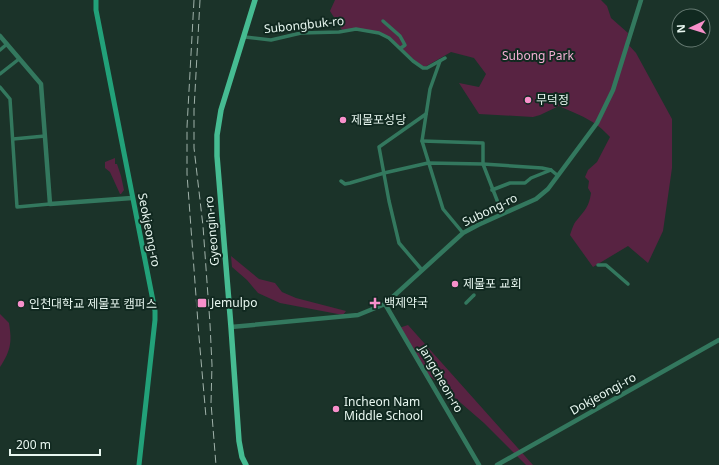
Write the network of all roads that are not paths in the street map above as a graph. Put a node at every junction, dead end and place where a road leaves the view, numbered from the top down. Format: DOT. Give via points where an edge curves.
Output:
graph roads {
  1 [pos="96,0"];
  2 [pos="255,0"];
  3 [pos="641,1"];
  4 [pos="384,21"];
  5 [pos="0,36"];
  6 [pos="245,37"];
  7 [pos="7,44"];
  8 [pos="401,48"];
  9 [pos="0,50"];
  10 [pos="445,58"];
  11 [pos="19,59"];
  12 [pos="440,61"];
  13 [pos="0,74"];
  14 [pos="0,87"];
  15 [pos="426,114"];
  16 [pos="45,136"];
  17 [pos="13,138"];
  18 [pos="422,141"];
  19 [pos="428,163"];
  20 [pos="483,164"];
  21 [pos="551,170"];
  22 [pos="384,173"];
  23 [pos="558,175"];
  24 [pos="341,181"];
  25 [pos="492,190"];
  26 [pos="132,198"];
  27 [pos="50,204"];
  28 [pos="502,213"];
  29 [pos="463,233"];
  30 [pos="598,265"];
  31 [pos="422,270"];
  32 [pos="628,284"];
  33 [pos="474,295"];
  34 [pos="466,303"];
  35 [pos="385,304"];
  36 [pos="231,327"];
  37 [pos="719,340"];
  38 [pos="242,457"];
  39 [pos="139,465"];
  40 [pos="243,465"];
  41 [pos="246,465"];
  42 [pos="479,465"];
  43 [pos="497,465"];
  1 -- 26 [label="main road, Seokjeong-ro"];
  2 -- 6 [label="main road, Gyeongin-ro"];
  3 -- 23 [label="street, Subong-ro" via="613,90 597,123"];
  4 -- 8 [label="street" via="400,36 405,45"];
  5 -- 7 [label="street"];
  6 -- 8 [label="street, Subongbuk-ro" via="271,40 301,34 356,29 379,33"];
  6 -- 36 [label="main road, Gyeongin-ro" via="221,110 217,135"];
  7 -- 9 [label="street"];
  7 -- 11 [label="street"];
  8 -- 12 [label="street, Subongbuk-ro" via="423,68"];
  10 -- 12 [label="street, Subongbuk-ro"];
  11 -- 13 [label="street"];
  11 -- 16 [label="street" via="41,84"];
  12 -- 15 [label="street" via="430,89"];
  14 -- 17 [label="street" via="10,98"];
  15 -- 18 [label="street"];
  15 -- 22 [label="street" via="379,147"];
  16 -- 17 [label="street"];
  16 -- 27 [label="street"];
  17 -- 27 [label="street" via="17,207"];
  18 -- 19 [label="street"];
  18 -- 20 [label="street" via="483,143"];
  19 -- 20 [label="street"];
  19 -- 22 [label="street"];
  19 -- 29 [label="street" via="443,209"];
  20 -- 21 [label="street"];
  20 -- 25 [label="street"];
  21 -- 23 [label="street"];
  21 -- 25 [label="street" via="525,183 510,183"];
  22 -- 24 [label="street" via="345,184"];
  22 -- 31 [label="street" via="400,243"];
  23 -- 28 [label="street, Subong-ro" via="548,189 536,199"];
  25 -- 28 [label="street"];
  26 -- 27 [label="street"];
  26 -- 39 [label="main road, Seokjeong-ro" via="155,320"];
  28 -- 29 [label="street, Subong-ro"];
  29 -- 31 [label="street, Subong-ro"];
  30 -- 32 [label="street" via="606,265"];
  31 -- 35 [label="street, Subong-ro"];
  33 -- 34 [label="street"];
  35 -- 36 [label="street, Subong-ro" via="358,315"];
  35 -- 42 [label="street, Jangcheon-ro"];
  36 -- 38 [label="main road, Gyeongin-ro"];
  37 -- 43 [label="street, Dokjeongi-ro"];
  38 -- 40 [label="main road"];
  38 -- 41 [label="main road, Gyeongin-ro"];
}
